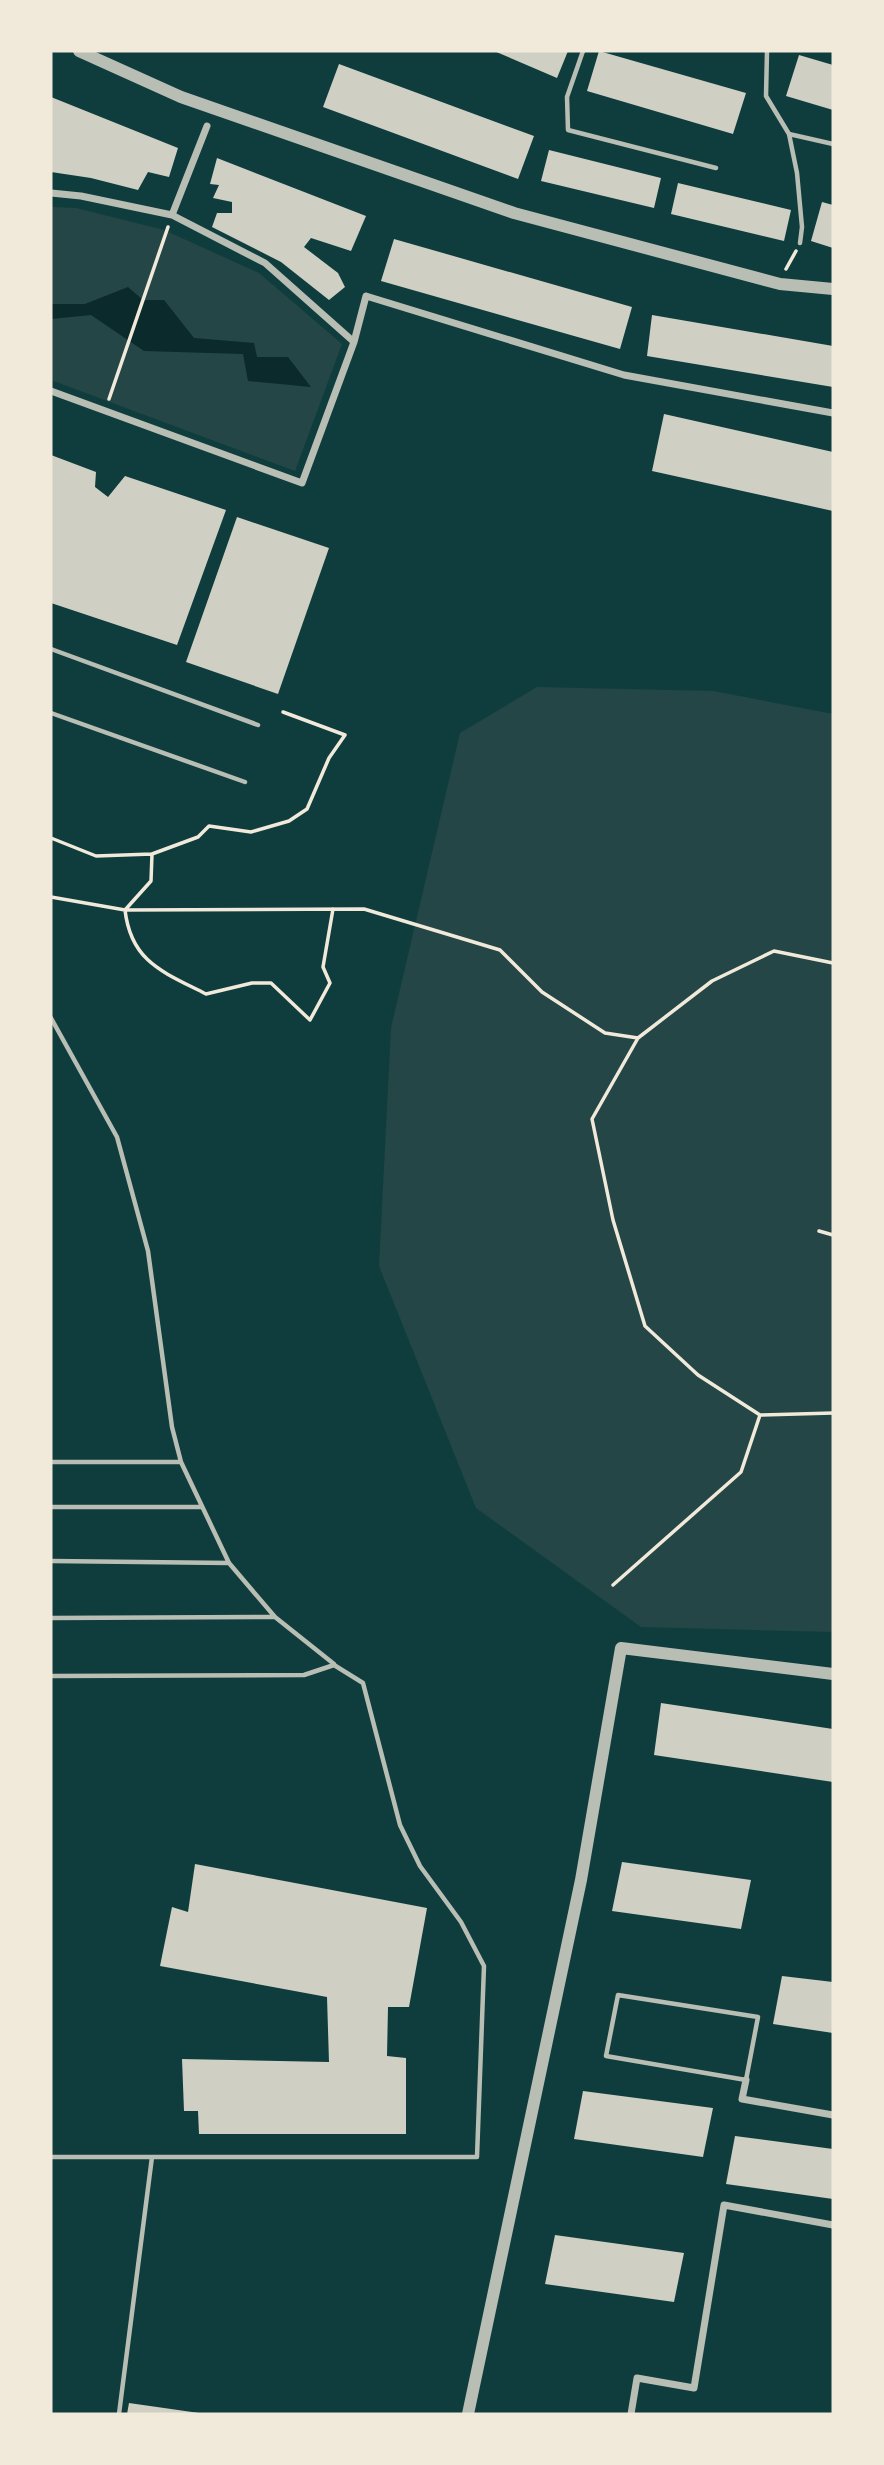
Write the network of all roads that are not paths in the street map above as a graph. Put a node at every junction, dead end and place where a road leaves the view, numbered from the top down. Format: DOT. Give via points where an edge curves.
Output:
graph roads {
  1 [pos="79,51"];
  2 [pos="583,51"];
  3 [pos="767,51"];
  4 [pos="207,126"];
  5 [pos="789,134"];
  6 [pos="833,144"];
  7 [pos="716,168"];
  8 [pos="51,193"];
  9 [pos="172,215"];
  10 [pos="800,243"];
  11 [pos="833,289"];
  12 [pos="354,342"];
  13 [pos="51,391"];
  14 [pos="833,413"];
  15 [pos="51,649"];
  16 [pos="51,713"];
  17 [pos="258,725"];
  18 [pos="245,782"];
  19 [pos="51,1017"];
  20 [pos="51,1462"];
  21 [pos="180,1462"];
  22 [pos="51,1507"];
  23 [pos="201,1507"];
  24 [pos="51,1562"];
  25 [pos="229,1563"];
  26 [pos="51,1618"];
  27 [pos="275,1618"];
  28 [pos="334,1665"];
  29 [pos="833,1674"];
  30 [pos="51,1676"];
  31 [pos="746,2080"];
  32 [pos="833,2115"];
  33 [pos="51,2157"];
  34 [pos="152,2157"];
  35 [pos="833,2225"];
  36 [pos="119,2414"];
  37 [pos="468,2414"];
  38 [pos="631,2414"];
  1 -- 11 [label="street" via="180,97 514,213 780,284"];
  2 -- 7 [label="lane" via="567,97 568,130"];
  3 -- 5 [label="lane" via="766,96"];
  4 -- 9 [label="street"];
  5 -- 6 [label="lane"];
  5 -- 10 [label="lane" via="797,173"];
  8 -- 9 [label="street"];
  9 -- 12 [label="street" via="265,263"];
  12 -- 13 [label="street" via="302,483"];
  12 -- 14 [label="street" via="366,296 624,375"];
  15 -- 17 [label="lane"];
  16 -- 18 [label="lane"];
  19 -- 21 [label="lane" via="117,1137 148,1251"];
  20 -- 21 [label="lane"];
  21 -- 23 [label="lane"];
  22 -- 23 [label="lane"];
  23 -- 25 [label="lane"];
  24 -- 25 [label="lane"];
  25 -- 27 [label="lane"];
  26 -- 27 [label="lane"];
  27 -- 28 [label="lane"];
  28 -- 30 [label="lane" via="304,1675"];
  28 -- 34 [label="lane" via="363,1683 400,1825 420,1866 461,1922 484,1966 477,2157"];
  29 -- 37 [label="street" via="621,1648 581,1880"];
  31 -- 31 [label="lane" via="606,2056 618,1994 758,2017"];
  31 -- 32 [label="street" via="742,2099"];
  33 -- 34 [label="lane"];
  34 -- 36 [label="lane"];
  35 -- 38 [label="street" via="724,2205 694,2388 637,2378"];
}
